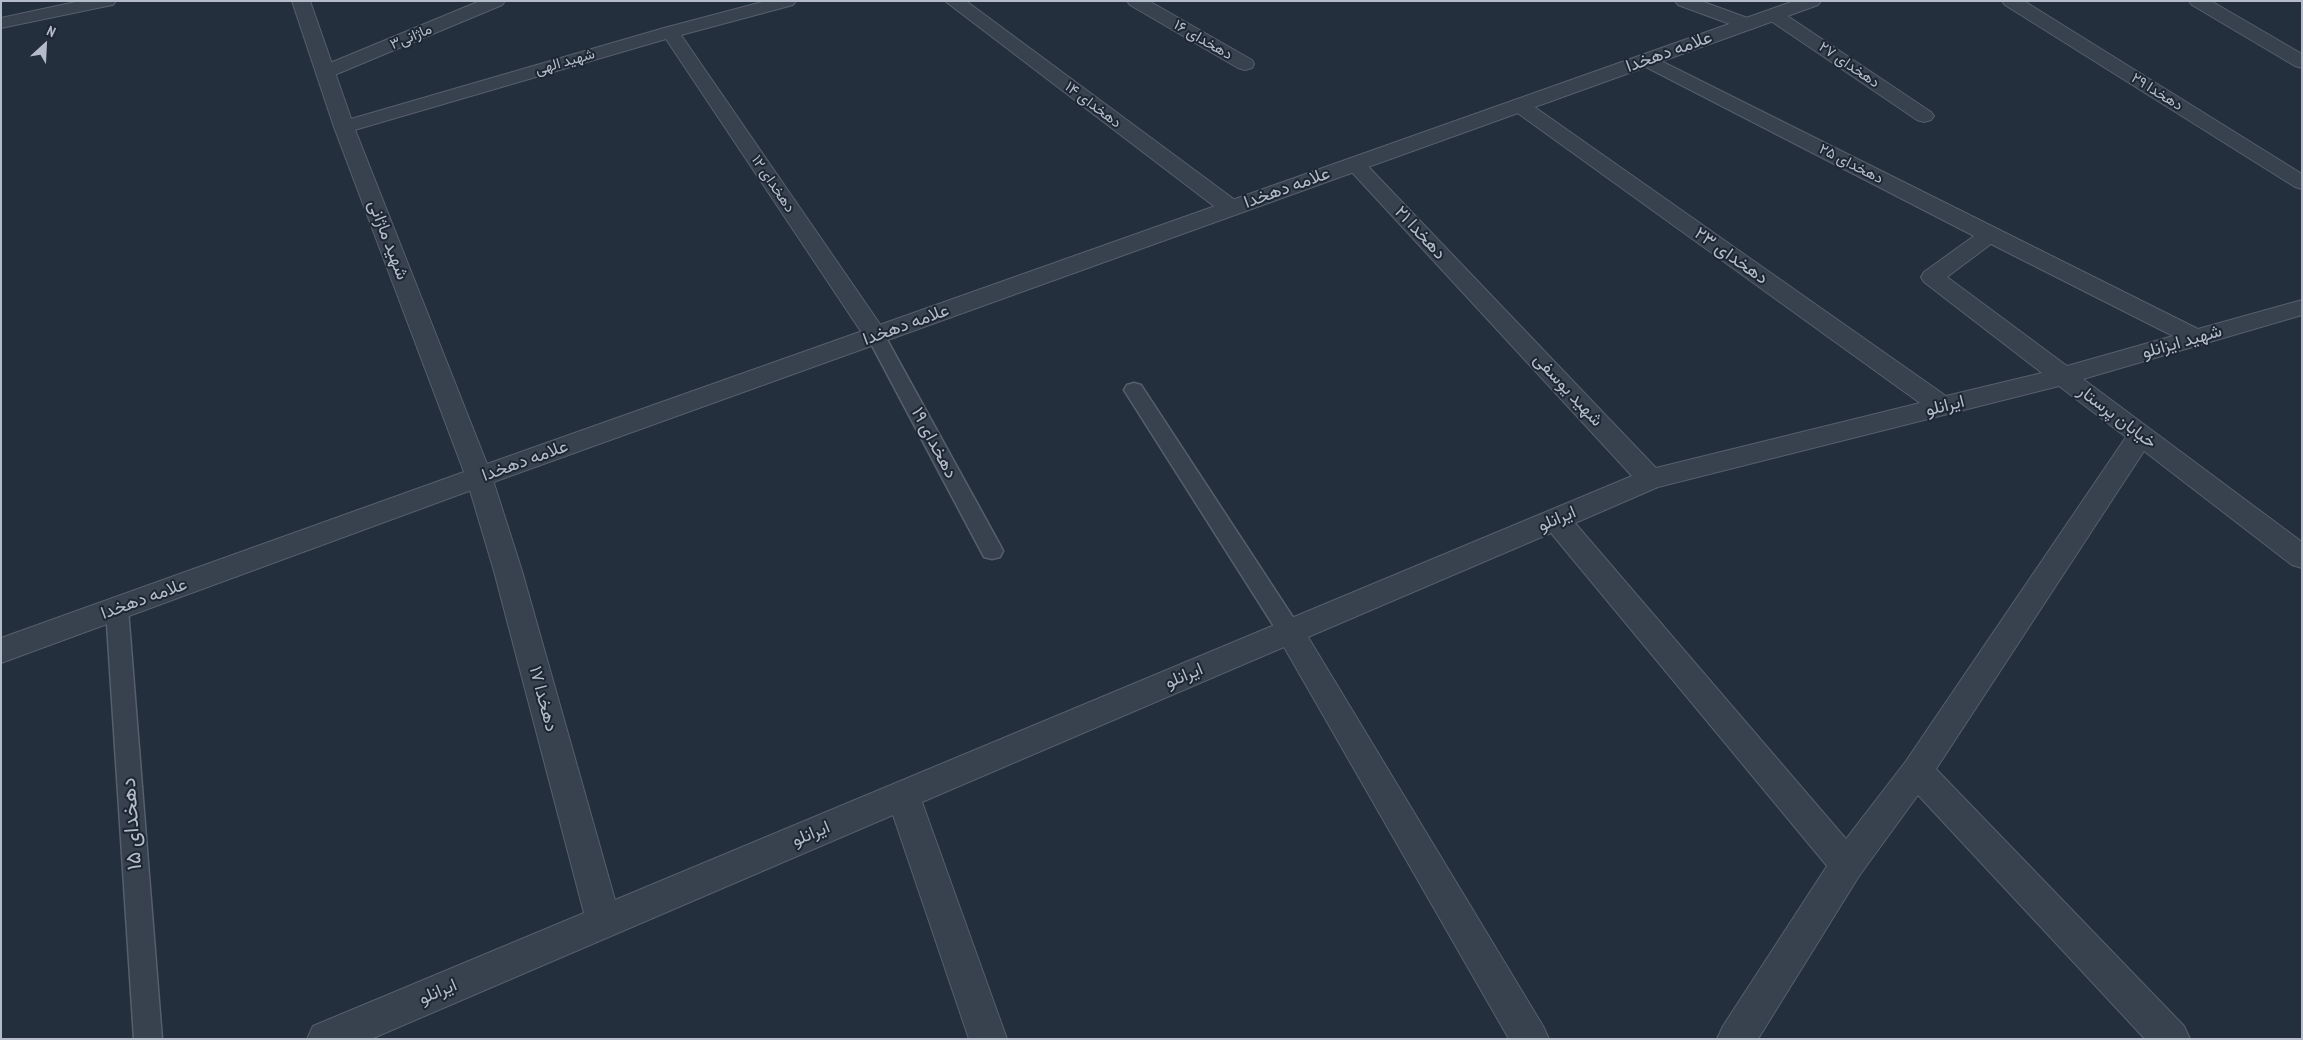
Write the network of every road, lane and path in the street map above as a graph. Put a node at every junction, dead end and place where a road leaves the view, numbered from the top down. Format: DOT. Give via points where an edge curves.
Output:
graph roads {
  1 [pos="107,1"];
  2 [pos="301,1"];
  3 [pos="496,1"];
  4 [pos="787,1"];
  5 [pos="954,1"];
  6 [pos="1136,1"];
  7 [pos="1684,1"];
  8 [pos="1812,1"];
  9 [pos="2011,1"];
  10 [pos="2198,1"];
  11 [pos="1774,15"];
  12 [pos="1,23"];
  13 [pos="1747,24"];
  14 [pos="670,32"];
  15 [pos="1647,60"];
  16 [pos="2302,62"];
  17 [pos="1245,64"];
  18 [pos="325,72"];
  19 [pos="1519,105"];
  20 [pos="1924,116"];
  21 [pos="344,127"];
  22 [pos="1355,164"];
  23 [pos="2302,183"];
  24 [pos="1231,208"];
  25 [pos="1990,234"];
  26 [pos="1484,302"];
  27 [pos="2302,307"];
  28 [pos="876,336"];
  29 [pos="2196,338"];
  30 [pos="2063,376"];
  31 [pos="1134,390"];
  32 [pos="1942,406"];
  33 [pos="2141,436"];
  34 [pos="479,477"];
  35 [pos="1651,479"];
  36 [pos="1556,519"];
  37 [pos="992,551"];
  38 [pos="2302,557"];
  39 [pos="117,608"];
  40 [pos="1290,632"];
  41 [pos="1,650"];
  42 [pos="1917,771"];
  43 [pos="903,795"];
  44 [pos="1847,865"];
  45 [pos="604,922"];
  46 [pos="148,1039"];
  47 [pos="326,1039"];
  48 [pos="988,1039"];
  49 [pos="1530,1039"];
  50 [pos="1736,1039"];
  51 [pos="2171,1039"];
  1 -- 12 [label="street"];
  2 -- 18 [label="street, شهید ماژانی"];
  3 -- 18 [label="street, ماژانی۳"];
  4 -- 14 [label="street, شهید الهی"];
  5 -- 24 [label="street, دهخدای ۱۴"];
  6 -- 17 [label="street, دهخدای ۱۶"];
  7 -- 13 [label="street"];
  8 -- 11 [label="street, علامه دهخدا"];
  9 -- 23 [label="street, دهخدا ۲۹"];
  10 -- 16 [label="street"];
  11 -- 13 [label="street, علامه دهخدا"];
  11 -- 20 [label="street, دهخدای ۲۷"];
  13 -- 15 [label="street, علامه دهخدا"];
  14 -- 21 [label="street, شهید الهی"];
  14 -- 28 [label="street, دهخدای ۱۲"];
  15 -- 19 [label="street, علامه دهخدا"];
  15 -- 25 [label="street, دهخدای ۲۵"];
  18 -- 21 [label="street, شهید ماژانی"];
  19 -- 22 [label="street, علامه دهخدا"];
  19 -- 32 [label="street, دهخدای ۲۳"];
  21 -- 34 [label="street, شهید ماژانی"];
  22 -- 24 [label="street, علامه دهخدا"];
  22 -- 26 [label="street, دهخدا ۲۱"];
  24 -- 28 [label="street, علامه دهخدا"];
  25 -- 29 [label="street, دهخدای ۲۵"];
  25 -- 30 [label="street, خیابان پرستار" via="1932,276"];
  26 -- 35 [label="street, شهید یوسفی"];
  27 -- 29 [label="street, شهید ایزانلو"];
  28 -- 34 [label="street, علامه دهخدا"];
  28 -- 37 [label="lane, دهخدای ۱۹"];
  29 -- 30 [label="street, شهید ایزانلو"];
  30 -- 32 [label="street, ایرانلو"];
  30 -- 33 [label="street, خیابان پرستار"];
  31 -- 40 [label="lane"];
  32 -- 35 [label="street, ایرانلو"];
  33 -- 38 [label="street, خیابان پرستار"];
  33 -- 42 [label="street"];
  34 -- 39 [label="street, علامه دهخدا"];
  34 -- 45 [label="street, دهخدا ۱۷"];
  35 -- 36 [label="street, ایرانلو"];
  36 -- 40 [label="street, ایرانلو"];
  36 -- 44 [label="street"];
  39 -- 41 [label="street, علامه دهخدا"];
  39 -- 46 [label="lane, دهخدای ۱۵"];
  40 -- 43 [label="street, ایرانلو"];
  40 -- 49 [label="street"];
  42 -- 44 [label="street"];
  42 -- 51 [label="street"];
  43 -- 45 [label="street, ایرانلو"];
  43 -- 48 [label="street"];
  44 -- 50 [label="street"];
  45 -- 47 [label="street, ایرانلو"];
}
